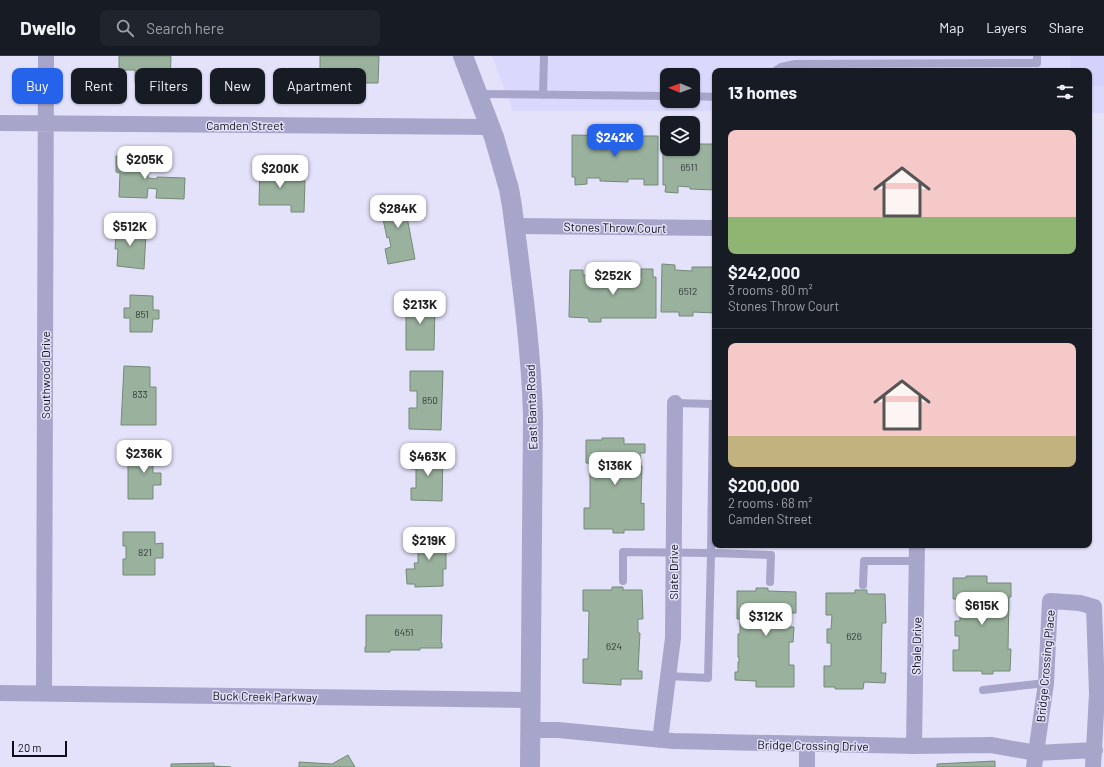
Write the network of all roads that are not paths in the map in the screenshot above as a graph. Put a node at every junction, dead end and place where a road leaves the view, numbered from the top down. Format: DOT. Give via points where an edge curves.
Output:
graph roads {
  1 [pos="46,56"];
  2 [pos="463,56"];
  3 [pos="544,56"];
  4 [pos="1037,56"];
  5 [pos="779,68"];
  6 [pos="477,94"];
  7 [pos="543,95"];
  8 [pos="660,96"];
  9 [pos="700,96"];
  10 [pos="712,97"];
  11 [pos="0,123"];
  12 [pos="46,124"];
  13 [pos="490,127"];
  14 [pos="515,226"];
  15 [pos="712,228"];
  16 [pos="675,403"];
  17 [pos="712,404"];
  18 [pos="712,478"];
  19 [pos="917,548"];
  20 [pos="673,553"];
  21 [pos="711,553"];
  22 [pos="917,561"];
  23 [pos="623,581"];
  24 [pos="770,582"];
  25 [pos="863,585"];
  26 [pos="668,676"];
  27 [pos="1046,683"];
  28 [pos="983,690"];
  29 [pos="0,693"];
  30 [pos="44,693"];
  31 [pos="1100,694"];
  32 [pos="531,700"];
  33 [pos="531,730"];
  34 [pos="660,740"];
  35 [pos="807,744"];
  36 [pos="914,746"];
  37 [pos="1095,750"];
  38 [pos="1035,760"];
  39 [pos="530,767"];
  40 [pos="807,767"];
  41 [pos="1093,767"];
  1 -- 12 [label="street, Southwood Drive"];
  2 -- 6 [label="street, East Banta Road"];
  3 -- 7 [label="lane"];
  4 -- 5 [label="lane" via="1037,63 795,64"];
  6 -- 7 [label="lane"];
  6 -- 13 [label="street, East Banta Road"];
  7 -- 8 [label="lane"];
  9 -- 10 [label="lane"];
  11 -- 12 [label="street, Camden Street"];
  12 -- 13 [label="street, Camden Street"];
  12 -- 30 [label="street, Southwood Drive"];
  13 -- 14 [label="street, East Banta Road" via="509,188"];
  14 -- 15 [label="street, Stones Throw Court"];
  14 -- 32 [label="street, East Banta Road" via="527,322 532,391"];
  16 -- 17 [label="lane"];
  16 -- 20 [label="street, Slate Drive"];
  18 -- 21 [label="lane"];
  19 -- 22 [label="street, Shale Drive"];
  20 -- 21 [label="lane"];
  20 -- 23 [label="lane" via="624,552"];
  20 -- 26 [label="street, Slate Drive" via="673,638"];
  21 -- 24 [label="lane" via="771,554"];
  21 -- 26 [label="lane" via="708,678"];
  22 -- 25 [label="lane" via="864,561"];
  22 -- 36 [label="street, Shale Drive"];
  26 -- 34 [label="street, Slate Drive"];
  27 -- 28 [label="lane"];
  27 -- 31 [label="street, Bridge Crossing Place" via="1050,601 1080,603 1094,607"];
  27 -- 38 [label="street, Bridge Crossing Place"];
  29 -- 30 [label="street, Buck Creek Parkway"];
  30 -- 32 [label="street, Buck Creek Parkway"];
  31 -- 37 [label="street, Bridge Crossing Place"];
  32 -- 33 [label="street, East Banta Road"];
  33 -- 34 [label="street, Bridge Crossing Drive" via="558,730"];
  33 -- 39 [label="street, East Banta Road"];
  34 -- 35 [label="street, Bridge Crossing Drive"];
  35 -- 36 [label="street, Bridge Crossing Drive"];
  35 -- 40 [label="street"];
  36 -- 38 [label="street, Bridge Crossing Drive" via="991,745"];
  37 -- 38 [label="street, Bridge Crossing Drive"];
  37 -- 41 [label="street, Bridge Crossing Place"];
}
